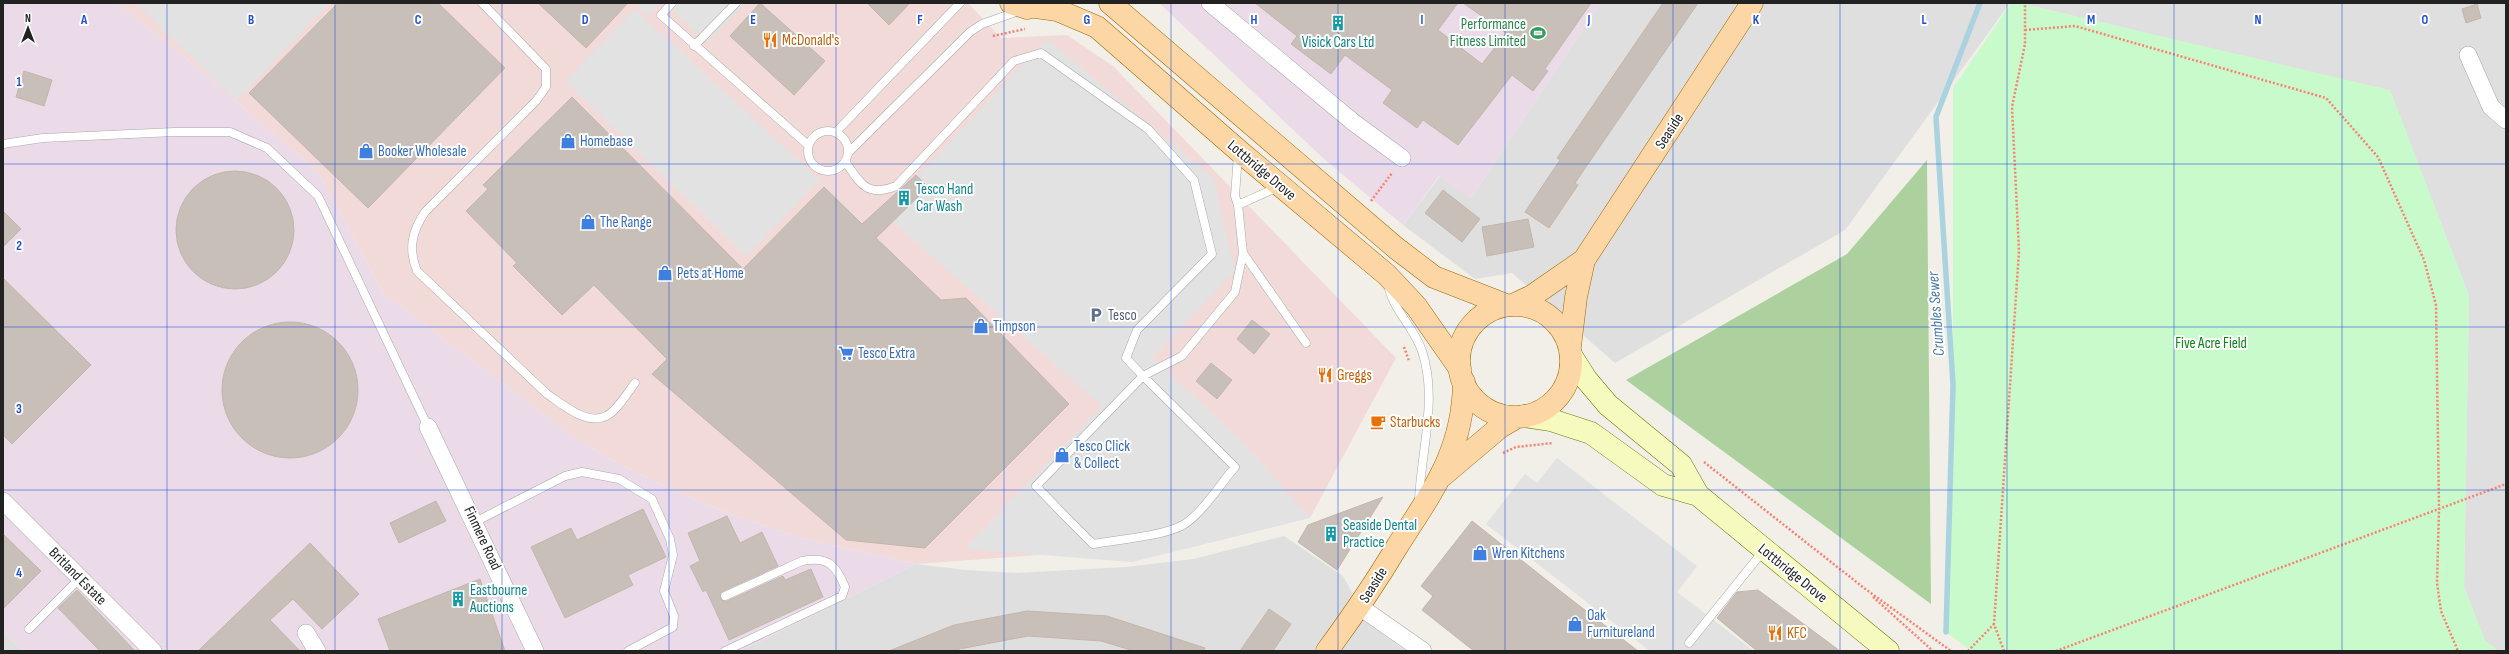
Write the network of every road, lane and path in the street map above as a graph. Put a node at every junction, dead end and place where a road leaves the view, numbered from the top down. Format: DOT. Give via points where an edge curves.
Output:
graph roads {
  1 [pos="482,3"];
  2 [pos="672,3"];
  3 [pos="736,3"];
  4 [pos="960,3"];
  5 [pos="1110,3"];
  6 [pos="1210,3"];
  7 [pos="1752,3"];
  8 [pos="2025,3"];
  9 [pos="1031,5"];
  10 [pos="2025,30"];
  11 [pos="694,46"];
  12 [pos="2468,55"];
  13 [pos="2506,120"];
  14 [pos="836,132"];
  15 [pos="3,144"];
  16 [pos="808,145"];
  17 [pos="1239,151"];
  18 [pos="847,157"];
  19 [pos="1402,158"];
  20 [pos="1280,186"];
  21 [pos="1238,205"];
  22 [pos="1369,205"];
  23 [pos="1243,253"];
  24 [pos="1584,260"];
  25 [pos="1387,276"];
  26 [pos="1510,305"];
  27 [pos="1401,340"];
  28 [pos="1306,342"];
  29 [pos="1571,352"];
  30 [pos="1412,368"];
  31 [pos="1143,376"];
  32 [pos="1462,376"];
  33 [pos="635,383"];
  34 [pos="1520,417"];
  35 [pos="428,427"];
  36 [pos="1558,445"];
  37 [pos="1497,456"];
  38 [pos="1703,461"];
  39 [pos="1442,476"];
  40 [pos="2506,484"];
  41 [pos="1698,495"];
  42 [pos="3,501"];
  43 [pos="2439,508"];
  44 [pos="1419,513"];
  45 [pos="475,522"];
  46 [pos="1764,549"];
  47 [pos="80,578"];
  48 [pos="1864,588"];
  49 [pos="725,596"];
  50 [pos="1360,607"];
  51 [pos="1994,624"];
  52 [pos="29,629"];
  53 [pos="306,633"];
  54 [pos="1689,643"];
  55 [pos="152,651"];
  56 [pos="317,651"];
  57 [pos="535,651"];
  58 [pos="628,651"];
  59 [pos="725,651"];
  60 [pos="1326,651"];
  61 [pos="1423,651"];
  62 [pos="1888,651"];
  63 [pos="1933,651"];
  64 [pos="1952,651"];
  65 [pos="1968,651"];
  66 [pos="2004,651"];
  67 [pos="2056,651"];
  68 [pos="2458,651"];
  1 -- 33 [label="lane" via="546,69 547,82 536,101 425,212 418,223 411,244 417,271 547,394 570,410 593,419 608,416"];
  2 -- 11 [label="lane" via="661,15"];
  3 -- 11 [label="lane"];
  4 -- 14 [label="lane"];
  5 -- 26 [label="main road, Lottbridge Drove" via="1396,248 1434,277"];
  6 -- 19 [label="street" via="1353,122"];
  7 -- 24 [label="main road, Seaside"];
  8 -- 10 [label="path"];
  9 -- 17 [label="main road, Lottbridge Drove" via="1057,10 1097,27"];
  9 -- 18 [label="lane" via="982,24 970,32"];
  10 -- 43 [label="path" via="2075,26 2326,98 2378,158 2424,260 2436,304"];
  10 -- 51 [label="path" via="2025,44 2012,107 2019,251"];
  11 -- 16 [label="lane"];
  12 -- 13 [label="street" via="2490,107"];
  14 -- 16 [label="lane" via="829,130 816,134"];
  14 -- 18 [label="lane" via="845,140"];
  15 -- 35 [label="lane" via="59,137 230,132 267,148 318,196"];
  16 -- 18 [label="lane" via="811,162 821,170 835,170"];
  17 -- 20 [label="main road, Lottbridge Drove"];
  17 -- 21 [label="lane" via="1235,196"];
  18 -- 31 [label="lane" via="862,186 886,190 896,186 1014,61 1041,53 1148,129 1194,180 1212,254 1137,330 1126,358"];
  19 -- 22 [label="path"];
  20 -- 21 [label="lane"];
  20 -- 25 [label="main road, Lottbridge Drove"];
  21 -- 23 [label="lane"];
  23 -- 28 [label="lane"];
  23 -- 31 [label="lane" via="1235,292 1182,356"];
  24 -- 26 [label="main road, Seaside" via="1532,296"];
  24 -- 29 [label="main road, Seaside" via="1576,297"];
  25 -- 32 [label="main road, Lottbridge Drove" via="1416,306"];
  25 -- 44 [label="lane" via="1390,297 1407,320 1422,350 1428,375 1427,423 1420,469"];
  26 -- 29 [label="main road" via="1530,306 1546,313 1558,324"];
  26 -- 32 [label="main road" via="1492,309 1470,328 1459,355"];
  27 -- 30 [label="path"];
  29 -- 34 [label="main road" via="1569,377 1563,391 1546,407"];
  29 -- 41 [label="street, Lottbridge Drove" via="1586,379 1608,405 1681,465"];
  31 -- 31 [label="lane" via="1235,467 1184,525 1146,536 1093,544 1036,486"];
  32 -- 34 [label="main road" via="1471,396 1479,403 1495,413"];
  32 -- 39 [label="main road, Seaside" via="1463,410"];
  34 -- 39 [label="main road, Seaside" via="1500,427"];
  34 -- 41 [label="street, Lottbridge Drove" via="1551,420 1591,433 1663,485"];
  35 -- 45 [label="street, Finmere Road"];
  36 -- 37 [label="path" via="1551,443 1516,447"];
  38 -- 48 [label="path"];
  39 -- 44 [label="main road, Seaside"];
  40 -- 43 [label="path"];
  41 -- 46 [label="street, Lottbridge Drove"];
  42 -- 47 [label="street, Britland Estate"];
  43 -- 67 [label="path"];
  43 -- 68 [label="path" via="2437,583 2441,611"];
  44 -- 50 [label="main road, Seaside"];
  45 -- 57 [label="street, Finmere Road"];
  45 -- 58 [label="lane" via="565,476 582,472 619,479 652,499 670,539 673,555 664,591 674,616 673,626"];
  46 -- 54 [label="lane"];
  46 -- 62 [label="street, Lottbridge Drove"];
  47 -- 52 [label="lane"];
  47 -- 55 [label="street, Britland Estate"];
  48 -- 63 [label="path"];
  48 -- 64 [label="path"];
  49 -- 59 [label="lane" via="802,561 812,559 824,560 837,568 845,587 842,596"];
  50 -- 60 [label="main road, Seaside"];
  50 -- 61 [label="street"];
  51 -- 65 [label="path"];
  51 -- 66 [label="path"];
  53 -- 56 [label="street"];
}
